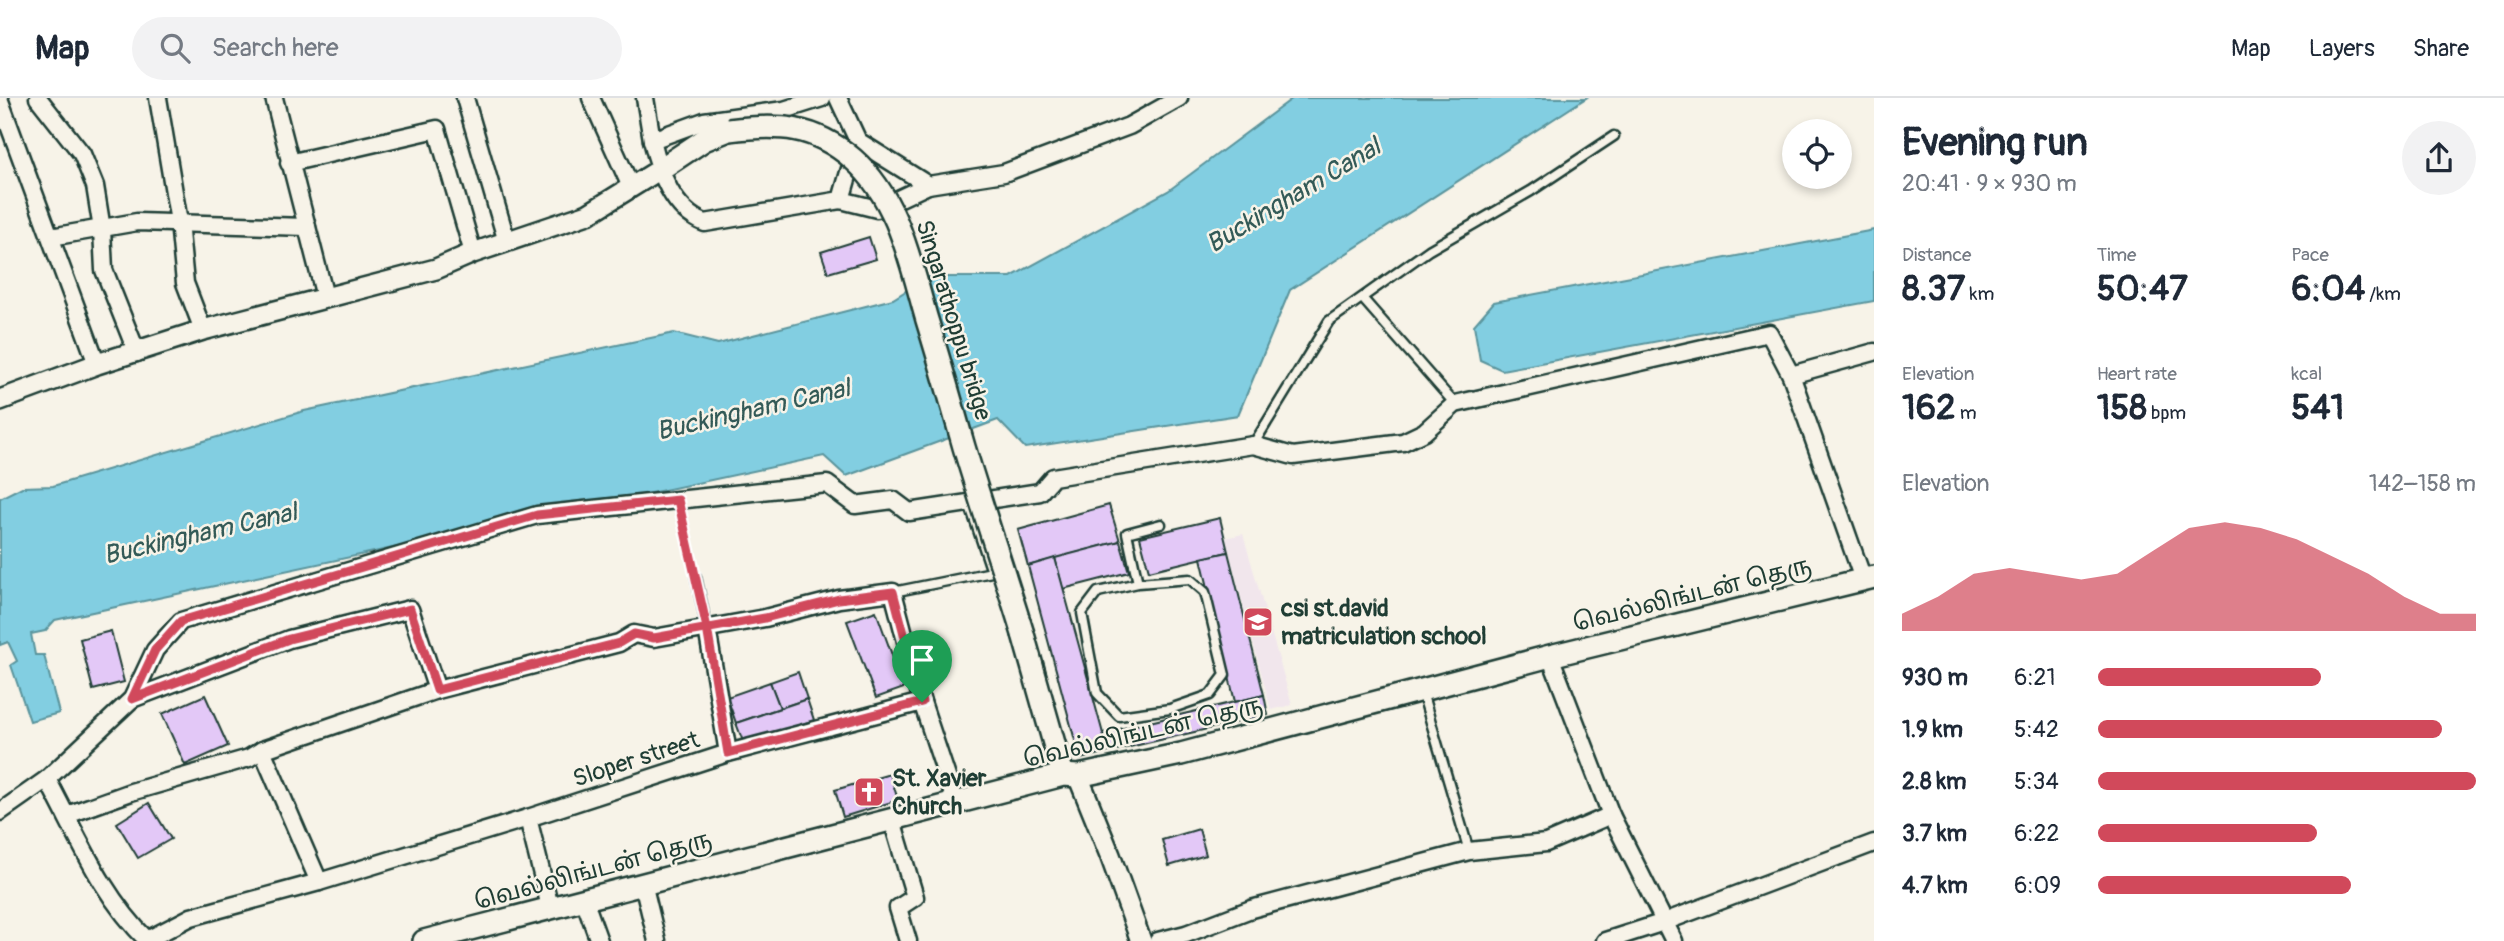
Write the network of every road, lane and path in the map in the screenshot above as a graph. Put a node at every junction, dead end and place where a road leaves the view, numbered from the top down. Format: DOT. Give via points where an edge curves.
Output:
graph roads {
  1 [pos="38,98"];
  2 [pos="158,98"];
  3 [pos="274,98"];
  4 [pos="465,98"];
  5 [pos="591,98"];
  6 [pos="645,98"];
  7 [pos="822,98"];
  8 [pos="838,98"];
  9 [pos="1179,98"];
  10 [pos="0,101"];
  11 [pos="783,104"];
  12 [pos="1614,136"];
  13 [pos="652,140"];
  14 [pos="858,141"];
  15 [pos="289,163"];
  16 [pos="659,170"];
  17 [pos="928,184"];
  18 [pos="631,187"];
  19 [pos="841,200"];
  20 [pos="179,222"];
  21 [pos="307,227"];
  22 [pos="102,229"];
  23 [pos="51,237"];
  24 [pos="508,242"];
  25 [pos="473,253"];
  26 [pos="325,297"];
  27 [pos="1363,299"];
  28 [pos="203,330"];
  29 [pos="1874,352"];
  30 [pos="136,353"];
  31 [pos="97,364"];
  32 [pos="1791,375"];
  33 [pos="0,400"];
  34 [pos="1455,404"];
  35 [pos="1252,445"];
  36 [pos="678,500"];
  37 [pos="969,503"];
  38 [pos="1161,524"];
  39 [pos="696,577"];
  40 [pos="1870,578"];
  41 [pos="1138,583"];
  42 [pos="893,592"];
  43 [pos="707,628"];
  44 [pos="1550,656"];
  45 [pos="437,690"];
  46 [pos="1421,690"];
  47 [pos="132,699"];
  48 [pos="922,702"];
  49 [pos="262,750"];
  50 [pos="728,753"];
  51 [pos="1071,776"];
  52 [pos="47,779"];
  53 [pos="956,804"];
  54 [pos="0,812"];
  55 [pos="67,815"];
  56 [pos="1611,815"];
  57 [pos="528,818"];
  58 [pos="892,820"];
  59 [pos="1874,843"];
  60 [pos="1469,851"];
  61 [pos="319,881"];
  62 [pos="643,883"];
  63 [pos="584,899"];
  64 [pos="550,908"];
  65 [pos="1664,922"];
  66 [pos="439,939"];
  67 [pos="148,940"];
  68 [pos="599,941"];
  69 [pos="657,941"];
  70 [pos="908,941"];
  71 [pos="1141,941"];
  72 [pos="1158,941"];
  73 [pos="1606,941"];
  74 [pos="1674,941"];
  1 -- 22 [label="street" via="82,154 95,186"];
  2 -- 20 [label="street"];
  3 -- 15 [label="street"];
  4 -- 24 [label="street"];
  5 -- 18 [label="street"];
  6 -- 13 [label="street"];
  7 -- 11 [label="street"];
  8 -- 14 [label="street"];
  9 -- 17 [label="street" via="1129,127 1004,173"];
  10 -- 23 [label="street"];
  11 -- 13 [label="street" via="704,121"];
  12 -- 27 [label="lane" via="1429,250"];
  13 -- 16 [label="street"];
  14 -- 17 [label="street"];
  14 -- 19 [label="street"];
  15 -- 21 [label="street"];
  15 -- 25 [label="street" via="437,129"];
  16 -- 18 [label="street"];
  16 -- 19 [label="street" via="690,217 705,223"];
  16 -- 51 [label="main road, Singarathoppu bridge, bridge" via="704,140 729,130 768,125 800,129 830,142 872,180 895,216 908,254"];
  17 -- 19 [label="street" via="877,209"];
  18 -- 24 [label="street" via="588,214"];
  20 -- 21 [label="street"];
  20 -- 22 [label="street" via="137,222"];
  20 -- 28 [label="street" via="186,283"];
  21 -- 26 [label="street"];
  22 -- 23 [label="street"];
  22 -- 30 [label="street" via="104,270"];
  23 -- 31 [label="street"];
  24 -- 25 [label="street"];
  25 -- 26 [label="street" via="436,269"];
  26 -- 28 [label="street"];
  27 -- 34 [label="lane"];
  27 -- 35 [label="lane" via="1329,321"];
  28 -- 30 [label="street"];
  29 -- 32 [label="street"];
  30 -- 31 [label="street"];
  31 -- 33 [label="street"];
  32 -- 34 [label="street" via="1769,333"];
  32 -- 40 [label="street"];
  34 -- 35 [label="street" via="1424,432 1403,442 1293,456"];
  35 -- 37 [label="street" via="1054,477 1040,492"];
  36 -- 37 [label="street" via="827,484 855,506 893,500 909,512"];
  36 -- 39 [label="path"];
  36 -- 47 [label="street" via="537,515 181,621 155,650"];
  37 -- 42 [label="lane" via="992,572"];
  38 -- 41 [label="lane" via="1127,533"];
  39 -- 43 [label="lane"];
  40 -- 44 [label="main road, வெல்லிங்டன் தெரு"];
  41 -- 41 [label="lane" via="1098,593 1082,613 1097,693 1119,716 1170,709 1210,695 1225,675 1205,593 1190,579"];
  42 -- 43 [label="street"];
  42 -- 48 [label="street"];
  43 -- 45 [label="street" via="654,638 634,634 619,643"];
  43 -- 50 [label="street"];
  44 -- 46 [label="main road, வெல்லிங்டன் தெரு"];
  44 -- 56 [label="street"];
  45 -- 47 [label="street" via="410,609 289,639"];
  45 -- 49 [label="street"];
  46 -- 51 [label="main road, வெல்லிங்டன் தெரு" via="1181,754"];
  46 -- 60 [label="lane"];
  47 -- 52 [label="street"];
  48 -- 50 [label="street, Sloper street"];
  48 -- 53 [label="street"];
  49 -- 55 [label="street"];
  49 -- 61 [label="street"];
  50 -- 57 [label="street, Sloper street"];
  51 -- 53 [label="main road, வெல்லிங்டன் தெரு"];
  51 -- 71 [label="street" via="1110,855"];
  52 -- 54 [label="street"];
  52 -- 55 [label="street"];
  53 -- 58 [label="main road, வெல்லிங்டன் தெரு"];
  55 -- 67 [label="street" via="92,869 121,913"];
  56 -- 60 [label="street" via="1546,843"];
  56 -- 65 [label="street"];
  57 -- 61 [label="street, Sloper street"];
  57 -- 64 [label="street"];
  58 -- 62 [label="main road, வெல்லிங்டன் தெரு"];
  58 -- 70 [label="street" via="915,897 898,908"];
  59 -- 65 [label="street"];
  60 -- 72 [label="street" via="1251,909"];
  61 -- 67 [label="street, Sloper street" via="191,917"];
  62 -- 63 [label="main road, வெல்லிங்டன் தெரு"];
  62 -- 69 [label="street"];
  63 -- 64 [label="main road, வெல்லிங்டன் தெரு"];
  63 -- 68 [label="street"];
  64 -- 66 [label="main road, வெல்லிங்டன் தெரு"];
  65 -- 73 [label="street"];
  65 -- 74 [label="street"];
}
